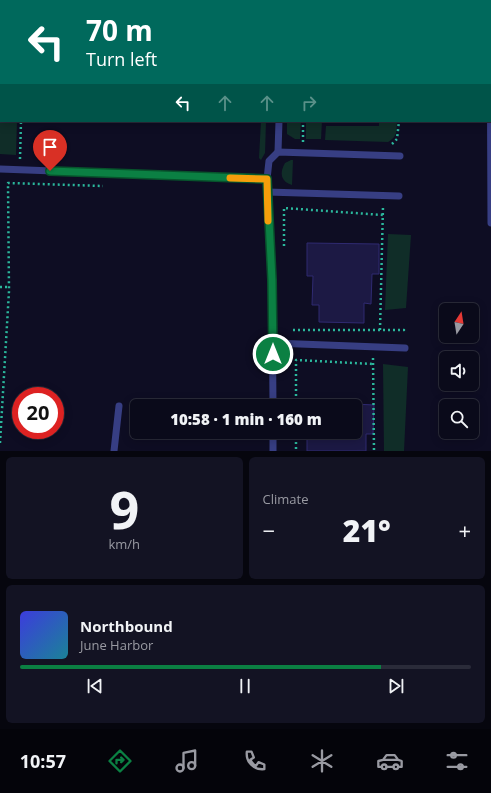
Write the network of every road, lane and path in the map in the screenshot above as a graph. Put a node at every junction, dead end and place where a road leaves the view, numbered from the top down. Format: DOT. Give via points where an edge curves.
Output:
graph roads {
  1 [pos="398,0"];
  2 [pos="405,0"];
  3 [pos="21,122"];
  4 [pos="279,122"];
  5 [pos="303,122"];
  6 [pos="491,122"];
  7 [pos="278,152"];
  8 [pos="302,153"];
  9 [pos="400,156"];
  10 [pos="0,169"];
  11 [pos="19,169"];
  12 [pos="267,179"];
  13 [pos="110,187"];
  14 [pos="267,192"];
  15 [pos="384,196"];
  16 [pos="399,196"];
  17 [pos="383,214"];
  18 [pos="491,223"];
  19 [pos="284,254"];
  20 [pos="0,287"];
  21 [pos="9,287"];
  22 [pos="291,330"];
  23 [pos="273,343"];
  24 [pos="404,348"];
  25 [pos="273,399"];
  26 [pos="296,399"];
  27 [pos="119,406"];
  28 [pos="273,439"];
  29 [pos="296,439"];
  30 [pos="0,443"];
  31 [pos="114,451"];
  32 [pos="273,451"];
  33 [pos="296,451"];
  34 [pos="374,451"];
  1 -- 2 [label="path"];
  3 -- 11 [label="path"];
  4 -- 7 [label="lane"];
  5 -- 8 [label="path"];
  6 -- 18 [label="lane"];
  7 -- 8 [label="lane"];
  7 -- 12 [label="lane" via="269,161"];
  8 -- 9 [label="lane"];
  10 -- 11 [label="lane"];
  11 -- 12 [label="lane"];
  12 -- 14 [label="lane"];
  13 -- 21 [label="path" via="8,183"];
  14 -- 15 [label="lane"];
  14 -- 23 [label="lane"];
  15 -- 16 [label="lane"];
  15 -- 17 [label="path"];
  17 -- 19 [label="path" via="284,208"];
  17 -- 22 [label="path" via="380,330 404,330"];
  20 -- 21 [label="path"];
  21 -- 30 [label="path"];
  23 -- 24 [label="lane"];
  23 -- 25 [label="lane"];
  26 -- 34 [label="path" via="296,360 373,364"];
  27 -- 31 [label="lane"];
  28 -- 32 [label="lane"];
  29 -- 33 [label="path"];
}
